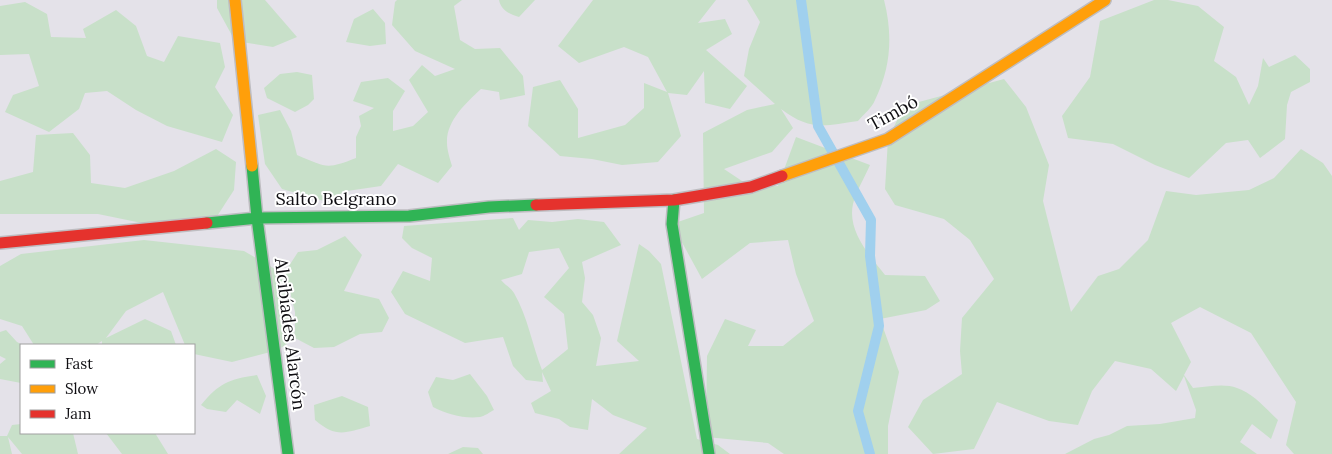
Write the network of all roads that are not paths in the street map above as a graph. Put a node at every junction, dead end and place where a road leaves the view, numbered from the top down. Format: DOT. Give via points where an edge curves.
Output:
graph roads {
  1 [pos="235,0"];
  2 [pos="1106,0"];
  3 [pos="674,200"];
  4 [pos="258,218"];
  5 [pos="0,243"];
  6 [pos="288,454"];
  7 [pos="709,454"];
  1 -- 4 [label="street, Alcibíades Alarcón"];
  2 -- 3 [label="street, Timbó" via="888,139 751,187"];
  3 -- 4 [label="street, Salto Belgrano" via="489,208 409,216"];
  3 -- 7 [label="street" via="672,224"];
  4 -- 5 [label="street, Salto Belgrano"];
  4 -- 6 [label="street, Alcibíades Alarcón"];
}
